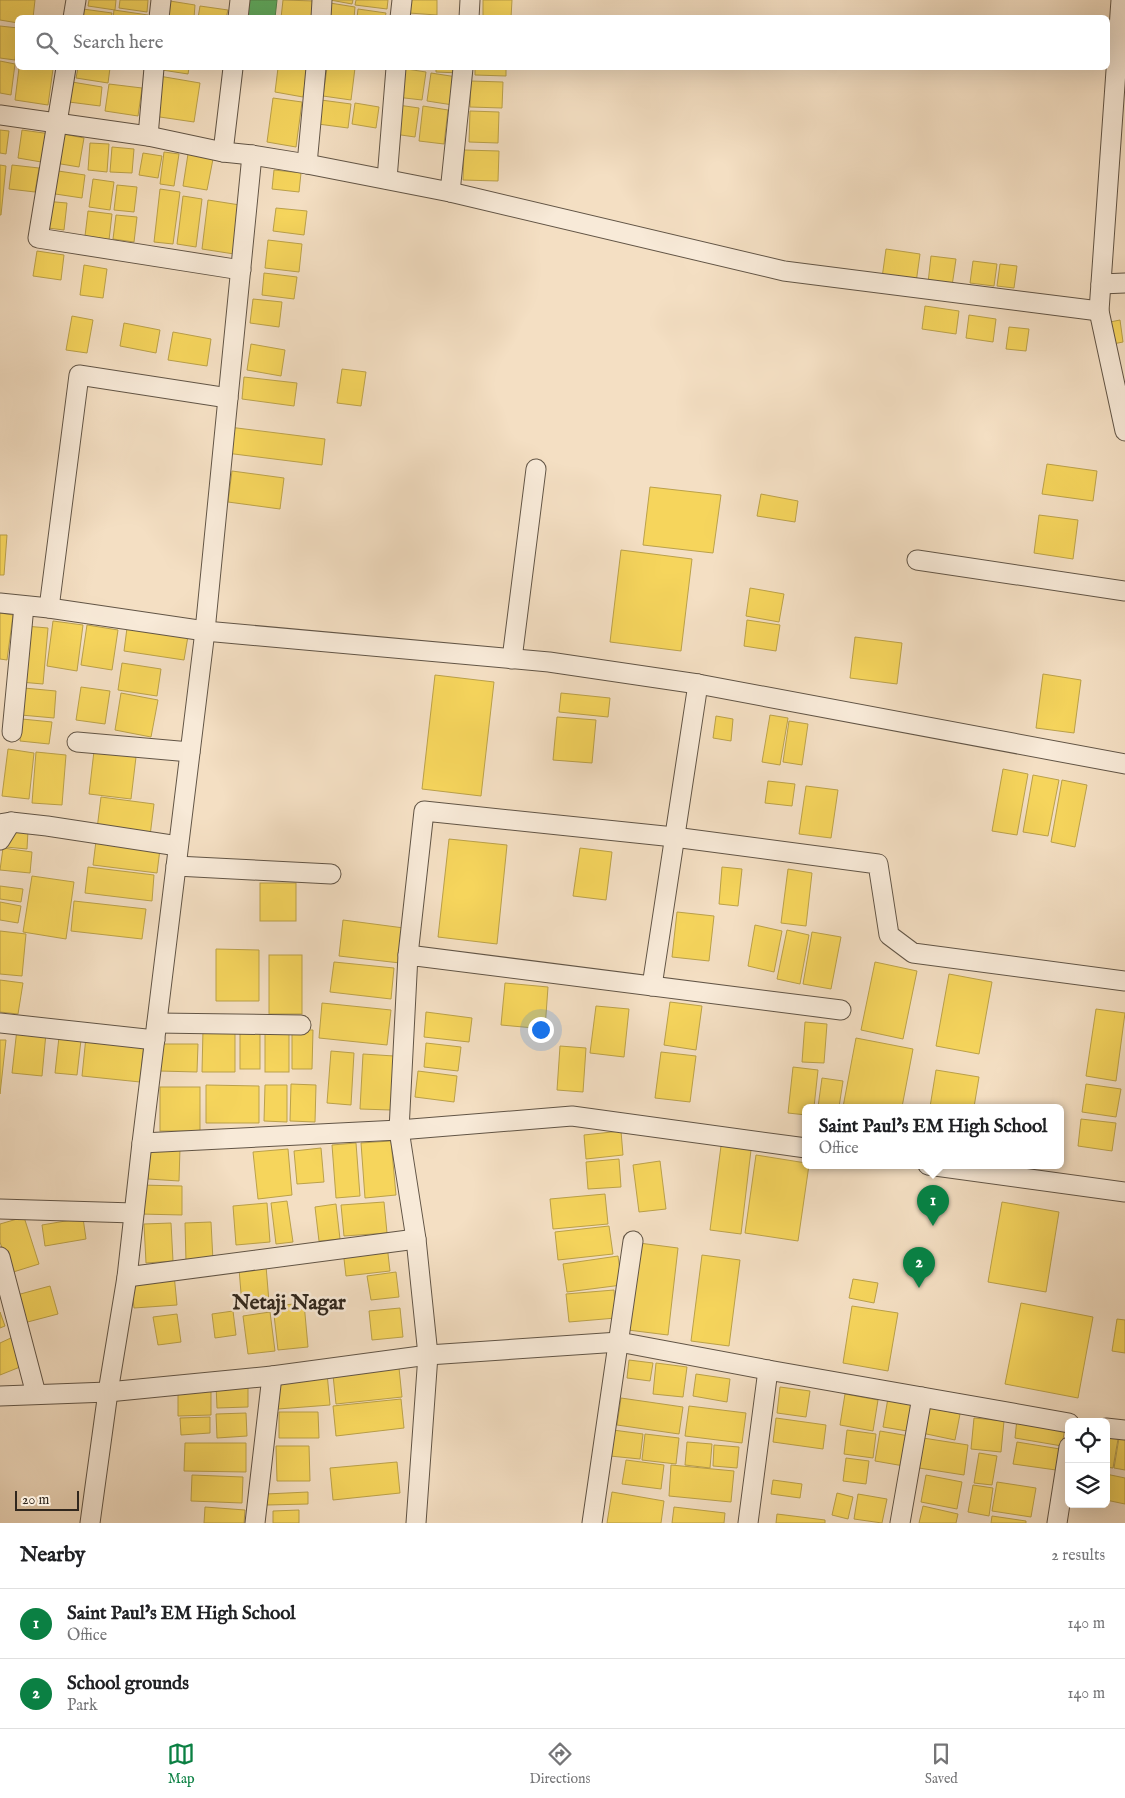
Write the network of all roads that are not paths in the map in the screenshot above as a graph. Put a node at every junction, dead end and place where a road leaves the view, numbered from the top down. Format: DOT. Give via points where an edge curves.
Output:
graph roads {
  1 [pos="76,0"];
  2 [pos="161,0"];
  3 [pos="240,0"];
  4 [pos="322,0"];
  5 [pos="402,0"];
  6 [pos="470,0"];
  7 [pos="1121,0"];
  8 [pos="74,15"];
  9 [pos="160,15"];
  10 [pos="238,15"];
  11 [pos="321,15"];
  12 [pos="400,15"];
  13 [pos="468,15"];
  14 [pos="1122,25"];
  15 [pos="66,70"];
  16 [pos="154,70"];
  17 [pos="233,70"];
  18 [pos="316,70"];
  19 [pos="396,70"];
  20 [pos="463,70"];
  21 [pos="0,115"];
  22 [pos="57,124"];
  23 [pos="148,136"];
  24 [pos="223,152"];
  25 [pos="252,155"];
  26 [pos="307,164"];
  27 [pos="387,179"];
  28 [pos="450,192"];
  29 [pos="241,270"];
  30 [pos="1125,283"];
  31 [pos="1100,284"];
  32 [pos="1099,311"];
  33 [pos="1117,357"];
  34 [pos="228,398"];
  35 [pos="1125,431"];
  36 [pos="536,469"];
  37 [pos="917,560"];
  38 [pos="1125,590"];
  39 [pos="0,602"];
  40 [pos="24,606"];
  41 [pos="49,608"];
  42 [pos="205,631"];
  43 [pos="512,659"];
  44 [pos="698,684"];
  45 [pos="12,732"];
  46 [pos="78,742"];
  47 [pos="190,752"];
  48 [pos="1125,764"];
  49 [pos="6,823"];
  50 [pos="674,837"];
  51 [pos="0,840"];
  52 [pos="178,846"];
  53 [pos="176,866"];
  54 [pos="330,874"];
  55 [pos="408,955"];
  56 [pos="1125,981"];
  57 [pos="652,986"];
  58 [pos="841,1010"];
  59 [pos="0,1024"];
  60 [pos="302,1025"];
  61 [pos="156,1031"];
  62 [pos="399,1130"];
  63 [pos="142,1143"];
  64 [pos="802,1147"];
  65 [pos="957,1169"];
  66 [pos="1125,1192"];
  67 [pos="0,1209"];
  68 [pos="134,1213"];
  69 [pos="416,1239"];
  70 [pos="634,1241"];
  71 [pos="0,1257"];
  72 [pos="127,1277"];
  73 [pos="619,1342"];
  74 [pos="428,1355"];
  75 [pos="768,1370"];
  76 [pos="272,1376"];
  77 [pos="108,1392"];
  78 [pos="36,1394"];
  79 [pos="0,1396"];
  80 [pos="922,1397"];
  81 [pos="1065,1422"];
  82 [pos="1110,1428"];
  83 [pos="1125,1430"];
  84 [pos="1066,1463"];
  85 [pos="90,1523"];
  86 [pos="255,1523"];
  87 [pos="416,1523"];
  88 [pos="592,1523"];
  89 [pos="748,1523"];
  90 [pos="900,1523"];
  91 [pos="1057,1523"];
  1 -- 8 [label="street"];
  2 -- 9 [label="street"];
  3 -- 10 [label="street"];
  4 -- 11 [label="street"];
  5 -- 12 [label="street"];
  6 -- 13 [label="street"];
  7 -- 14 [label="street"];
  14 -- 31 [label="street"];
  15 -- 22 [label="street"];
  16 -- 23 [label="street"];
  17 -- 24 [label="street"];
  18 -- 26 [label="street"];
  19 -- 27 [label="street"];
  20 -- 28 [label="street"];
  21 -- 22 [label="street"];
  22 -- 23 [label="street"];
  22 -- 29 [label="street" via="38,238"];
  23 -- 24 [label="street"];
  24 -- 25 [label="street"];
  25 -- 26 [label="street"];
  25 -- 29 [label="street"];
  26 -- 27 [label="street"];
  27 -- 28 [label="street"];
  28 -- 32 [label="street" via="784,270"];
  29 -- 34 [label="street"];
  30 -- 31 [label="street"];
  31 -- 32 [label="street"];
  32 -- 33 [label="street"];
  33 -- 35 [label="street"];
  34 -- 41 [label="street" via="79,375"];
  34 -- 42 [label="street"];
  36 -- 43 [label="street"];
  37 -- 38 [label="street"];
  39 -- 40 [label="street"];
  40 -- 41 [label="street"];
  40 -- 45 [label="street"];
  41 -- 42 [label="street"];
  42 -- 43 [label="street"];
  42 -- 47 [label="street"];
  43 -- 44 [label="street"];
  44 -- 48 [label="street"];
  44 -- 50 [label="street"];
  46 -- 47 [label="street"];
  47 -- 52 [label="street"];
  49 -- 51 [label="street"];
  49 -- 52 [label="street"];
  50 -- 55 [label="street" via="424,811"];
  50 -- 56 [label="street" via="878,864 890,935 913,953"];
  50 -- 57 [label="street"];
  52 -- 53 [label="street"];
  53 -- 54 [label="street"];
  53 -- 61 [label="street"];
  55 -- 57 [label="street"];
  55 -- 62 [label="street"];
  57 -- 58 [label="street"];
  59 -- 61 [label="street"];
  60 -- 61 [label="street"];
  61 -- 63 [label="street"];
  62 -- 63 [label="street"];
  62 -- 64 [label="street" via="572,1116"];
  62 -- 69 [label="street"];
  63 -- 68 [label="street"];
  65 -- 66 [label="street"];
  67 -- 68 [label="street"];
  68 -- 72 [label="street"];
  69 -- 72 [label="street"];
  69 -- 74 [label="street"];
  70 -- 73 [label="street"];
  71 -- 78 [label="street"];
  72 -- 77 [label="street"];
  73 -- 74 [label="street"];
  73 -- 75 [label="street"];
  73 -- 88 [label="street"];
  74 -- 76 [label="street"];
  74 -- 87 [label="street"];
  75 -- 80 [label="street"];
  75 -- 89 [label="street"];
  76 -- 77 [label="street"];
  76 -- 86 [label="street"];
  77 -- 78 [label="street"];
  77 -- 85 [label="street"];
  78 -- 79 [label="street"];
  80 -- 81 [label="street"];
  80 -- 90 [label="street"];
  82 -- 83 [label="street"];
  84 -- 91 [label="street"];
}
